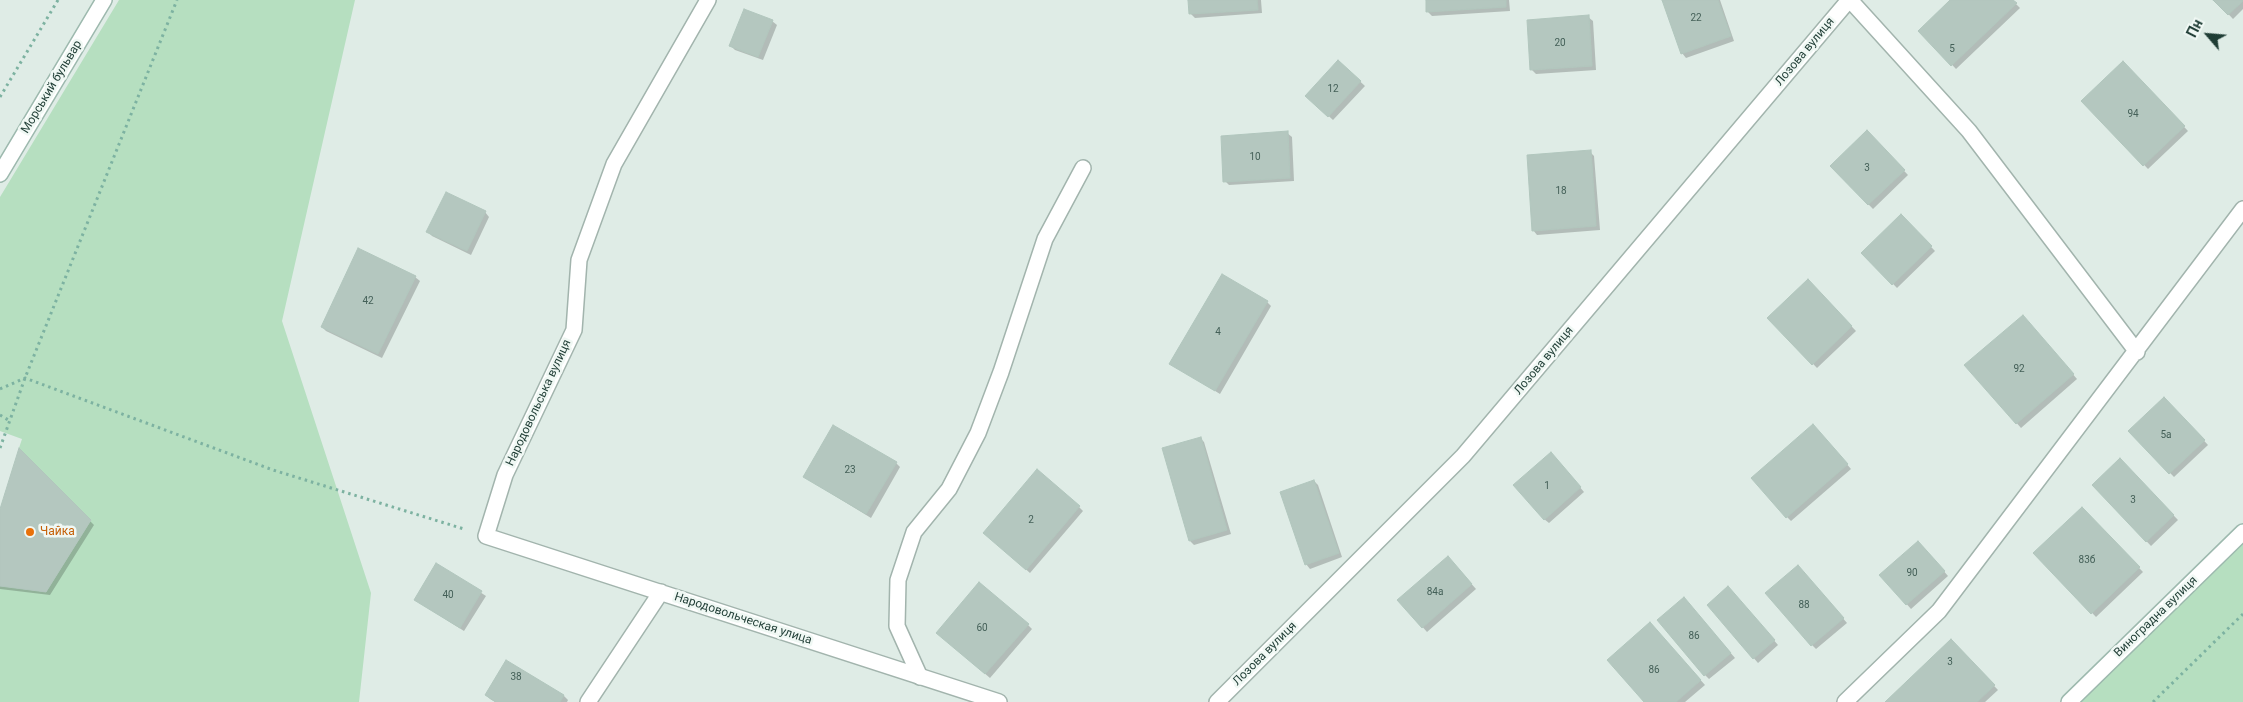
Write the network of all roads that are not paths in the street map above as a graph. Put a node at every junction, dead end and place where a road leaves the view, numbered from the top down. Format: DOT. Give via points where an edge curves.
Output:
graph roads {
  1 [pos="104,0"];
  2 [pos="708,0"];
  3 [pos="1849,0"];
  4 [pos="1083,168"];
  5 [pos="0,174"];
  6 [pos="2243,209"];
  7 [pos="2137,352"];
  8 [pos="2243,532"];
  9 [pos="486,536"];
  10 [pos="661,592"];
  11 [pos="920,677"];
  12 [pos="588,702"];
  13 [pos="999,702"];
  14 [pos="1217,702"];
  15 [pos="1845,702"];
  16 [pos="2069,702"];
  1 -- 5 [label="street, Морський бульвар"];
  2 -- 9 [label="street, Народовольська вулиця" via="614,164 579,260 574,330 505,475"];
  3 -- 7 [label="street" via="1969,131"];
  3 -- 14 [label="street, Лозова вулиця" via="1464,456"];
  4 -- 11 [label="street" via="1045,238 978,433 949,489 914,532 898,580 897,626"];
  6 -- 7 [label="street"];
  7 -- 15 [label="street" via="1939,611"];
  8 -- 16 [label="street, Виноградна вулиця"];
  9 -- 10 [label="street, Народовольческая улица"];
  10 -- 11 [label="street, Народовольческая улица"];
  10 -- 12 [label="street"];
  11 -- 13 [label="street, Народовольческая улица"];
}
